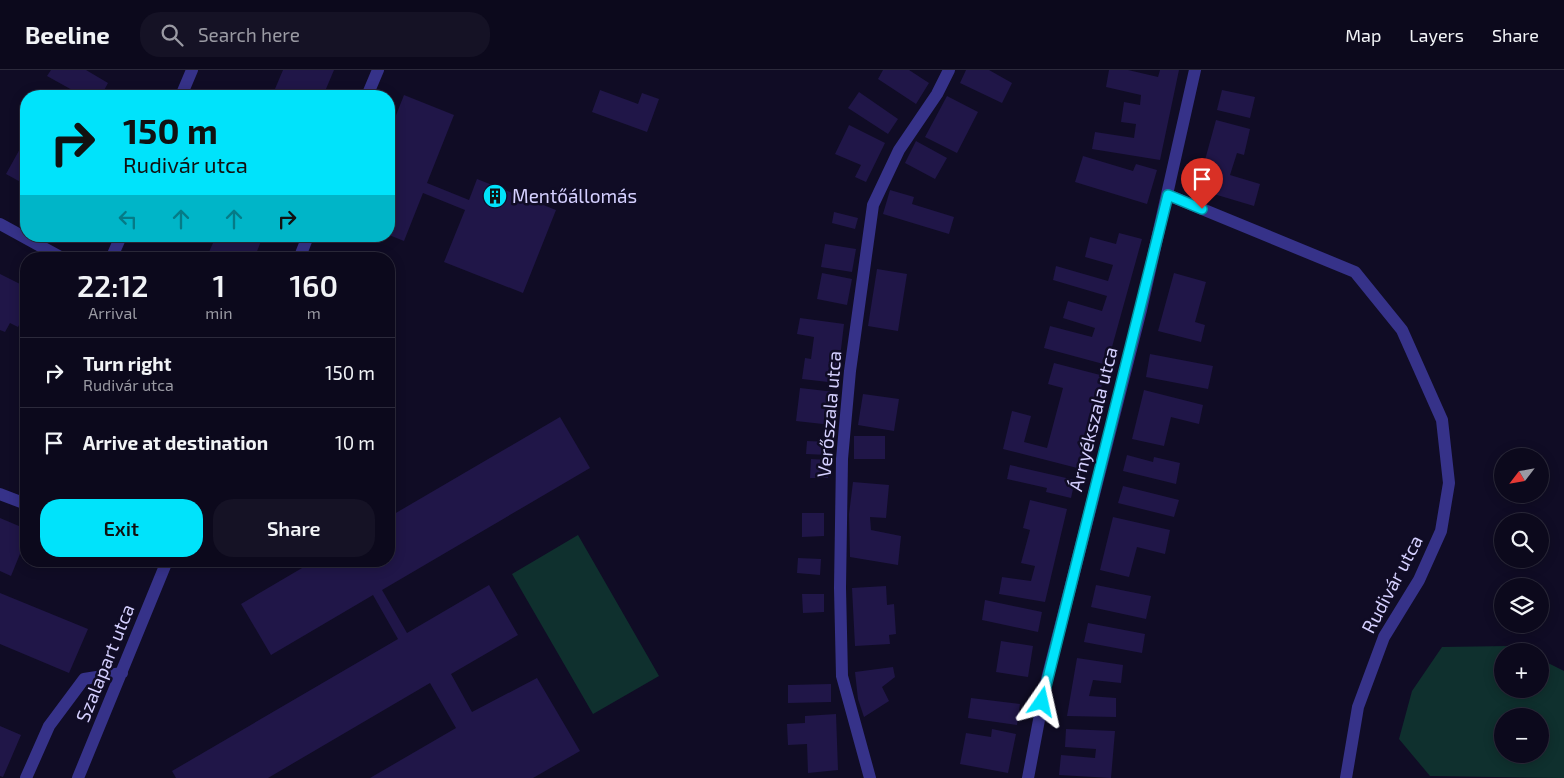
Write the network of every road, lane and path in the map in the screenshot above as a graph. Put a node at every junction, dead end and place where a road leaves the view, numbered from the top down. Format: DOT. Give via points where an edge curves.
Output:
graph roads {
  1 [pos="192,70"];
  2 [pos="378,70"];
  3 [pos="949,70"];
  4 [pos="1195,70"];
  5 [pos="183,90"];
  6 [pos="370,90"];
  7 [pos="1168,195"];
  8 [pos="0,224"];
  9 [pos="20,235"];
  10 [pos="33,242"];
  11 [pos="51,252"];
  12 [pos="0,494"];
  13 [pos="20,502"];
  14 [pos="165,567"];
  15 [pos="122,673"];
  16 [pos="26,778"];
  17 [pos="78,778"];
  18 [pos="870,778"];
  19 [pos="1028,778"];
  20 [pos="1346,778"];
  1 -- 5 [label="street"];
  2 -- 6 [label="street"];
  3 -- 18 [label="street, Verőszala utca" via="937,94 899,150 873,205 850,372 842,459 842,676"];
  4 -- 7 [label="street, Árnyékszala utca"];
  7 -- 19 [label="street, Árnyékszala utca" via="1046,683"];
  7 -- 20 [label="street, Rudivár utca" via="1355,272 1402,330 1442,420 1449,483 1441,531 1419,580 1384,637 1358,707"];
  8 -- 9 [label="street"];
  10 -- 11 [label="street"];
  12 -- 13 [label="street"];
  14 -- 15 [label="street, Szalapart utca"];
  15 -- 16 [label="street" via="84,679 49,726"];
  15 -- 17 [label="street, Szalapart utca"];
}
